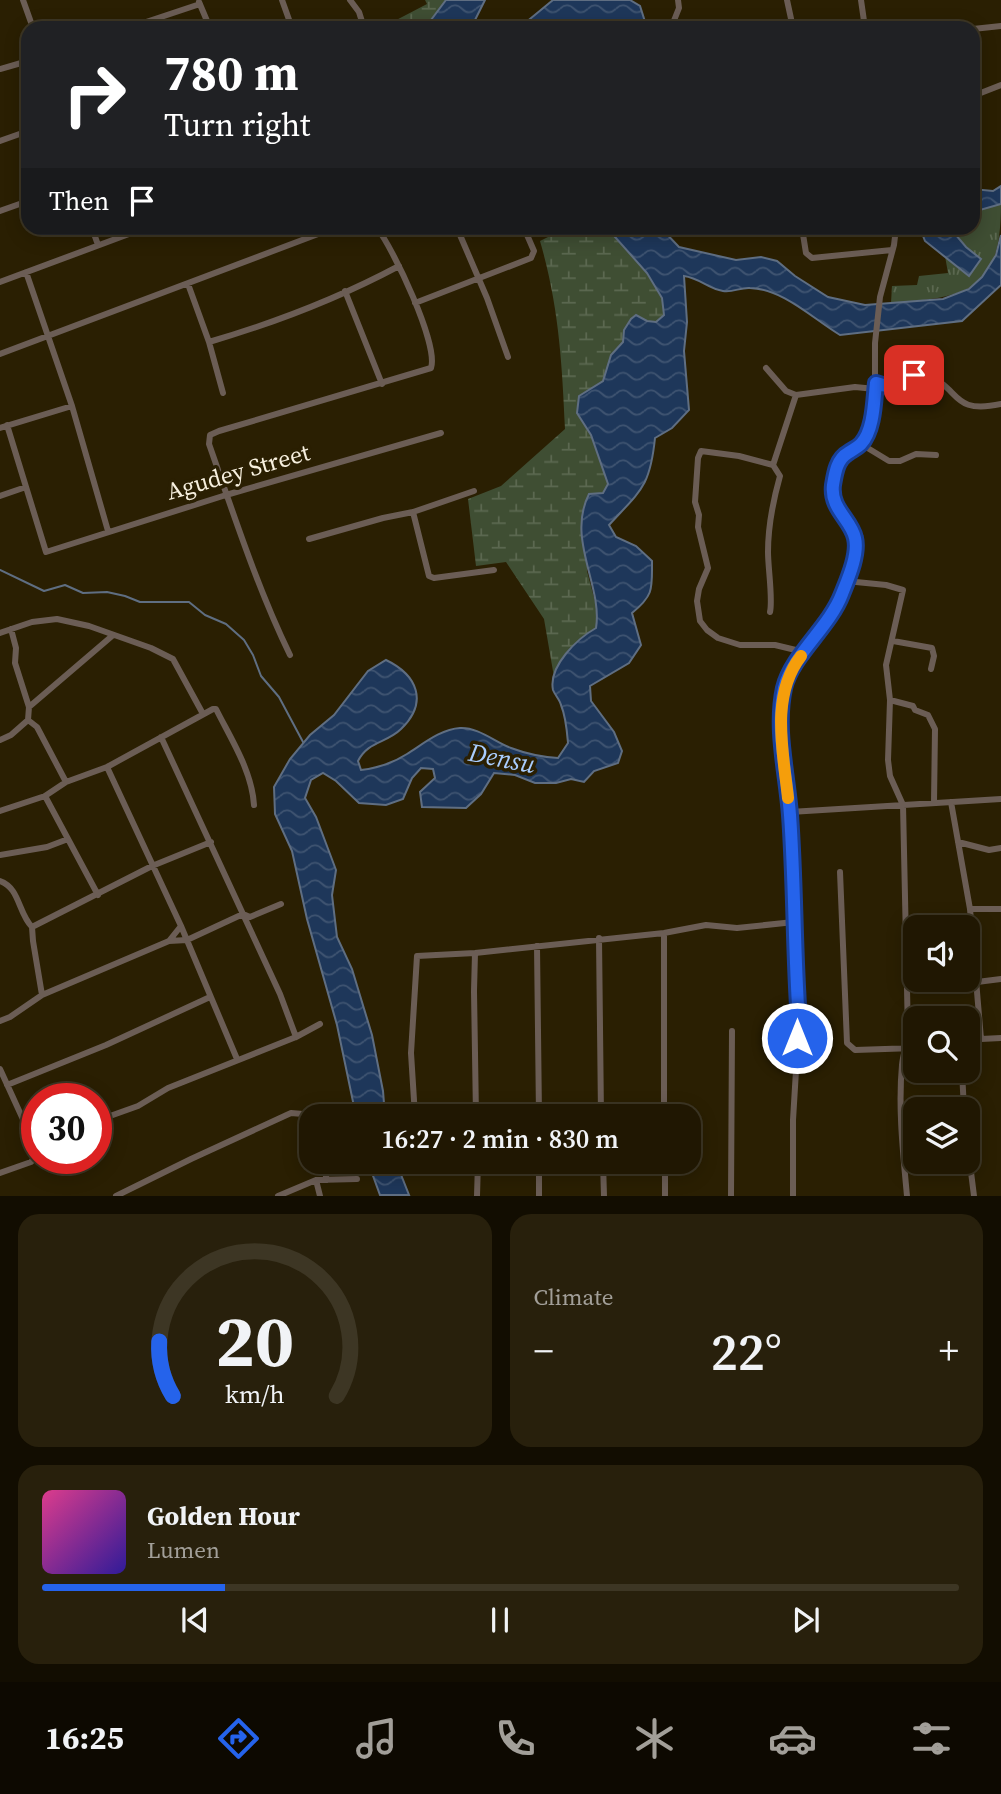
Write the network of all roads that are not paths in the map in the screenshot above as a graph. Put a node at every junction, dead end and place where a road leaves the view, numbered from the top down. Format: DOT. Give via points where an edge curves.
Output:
graph roads {
  1 [pos="23,0"];
  2 [pos="282,0"];
  3 [pos="350,0"];
  4 [pos="678,0"];
  5 [pos="787,0"];
  6 [pos="861,0"];
  7 [pos="199,2"];
  8 [pos="30,21"];
  9 [pos="147,21"];
  10 [pos="207,21"];
  11 [pos="290,21"];
  12 [pos="362,21"];
  13 [pos="674,21"];
  14 [pos="792,21"];
  15 [pos="864,21"];
  16 [pos="1001,26"];
  17 [pos="980,28"];
  18 [pos="21,63"];
  19 [pos="0,69"];
  20 [pos="1001,85"];
  21 [pos="980,93"];
  22 [pos="21,134"];
  23 [pos="0,141"];
  24 [pos="21,204"];
  25 [pos="0,211"];
  26 [pos="95,235"];
  27 [pos="127,235"];
  28 [pos="316,235"];
  29 [pos="381,235"];
  30 [pos="460,235"];
  31 [pos="527,235"];
  32 [pos="803,235"];
  33 [pos="895,235"];
  34 [pos="99,246"];
  35 [pos="892,250"];
  36 [pos="399,266"];
  37 [pos="26,272"];
  38 [pos="478,280"];
  39 [pos="0,282"];
  40 [pos="188,284"];
  41 [pos="345,291"];
  42 [pos="415,303"];
  43 [pos="50,337"];
  44 [pos="209,342"];
  45 [pos="0,354"];
  46 [pos="508,357"];
  47 [pos="766,368"];
  48 [pos="382,384"];
  49 [pos="875,386"];
  50 [pos="223,393"];
  51 [pos="796,395"];
  52 [pos="1001,404"];
  53 [pos="72,406"];
  54 [pos="3,426"];
  55 [pos="441,433"];
  56 [pos="861,444"];
  57 [pos="936,455"];
  58 [pos="773,466"];
  59 [pos="26,487"];
  60 [pos="474,491"];
  61 [pos="226,495"];
  62 [pos="0,496"];
  63 [pos="413,512"];
  64 [pos="108,531"];
  65 [pos="309,539"];
  66 [pos="494,570"];
  67 [pos="846,581"];
  68 [pos="770,612"];
  69 [pos="11,629"];
  70 [pos="0,633"];
  71 [pos="112,636"];
  72 [pos="893,641"];
  73 [pos="804,652"];
  74 [pos="290,654"];
  75 [pos="931,669"];
  76 [pos="890,700"];
  77 [pos="29,707"];
  78 [pos="203,714"];
  79 [pos="28,720"];
  80 [pos="161,737"];
  81 [pos="0,740"];
  82 [pos="107,766"];
  83 [pos="66,782"];
  84 [pos="44,796"];
  85 [pos="1001,799"];
  86 [pos="951,802"];
  87 [pos="934,803"];
  88 [pos="254,805"];
  89 [pos="903,805"];
  90 [pos="0,811"];
  91 [pos="790,812"];
  92 [pos="68,839"];
  93 [pos="211,842"];
  94 [pos="958,842"];
  95 [pos="1001,848"];
  96 [pos="0,855"];
  97 [pos="152,866"];
  98 [pos="840,872"];
  99 [pos="0,881"];
  100 [pos="98,895"];
  101 [pos="281,904"];
  102 [pos="970,909"];
  103 [pos="1001,909"];
  104 [pos="243,914"];
  105 [pos="970,915"];
  106 [pos="794,922"];
  107 [pos="32,926"];
  108 [pos="181,926"];
  109 [pos="664,933"];
  110 [pos="599,938"];
  111 [pos="187,940"];
  112 [pos="169,941"];
  113 [pos="537,946"];
  114 [pos="475,953"];
  115 [pos="1001,979"];
  116 [pos="980,982"];
  117 [pos="977,992"];
  118 [pos="42,995"];
  119 [pos="210,997"];
  120 [pos="910,1006"];
  121 [pos="0,1021"];
  122 [pos="320,1024"];
  123 [pos="732,1031"];
  124 [pos="296,1037"];
  125 [pos="1001,1038"];
  126 [pos="981,1039"];
  127 [pos="903,1048"];
  128 [pos="903,1058"];
  129 [pos="237,1059"];
  130 [pos="0,1069"];
  131 [pos="7,1085"];
  132 [pos="414,1104"];
  133 [pos="476,1104"];
  134 [pos="539,1104"];
  135 [pos="601,1104"];
  136 [pos="664,1104"];
  137 [pos="299,1114"];
  138 [pos="21,1115"];
  139 [pos="112,1115"];
  140 [pos="21,1166"];
  141 [pos="0,1173"];
  142 [pos="325,1174"];
  143 [pos="478,1174"];
  144 [pos="539,1174"];
  145 [pos="603,1174"];
  146 [pos="665,1174"];
  147 [pos="971,1174"];
  148 [pos="357,1179"];
  149 [pos="316,1180"];
  150 [pos="327,1180"];
  151 [pos="116,1195"];
  152 [pos="278,1195"];
  153 [pos="320,1195"];
  154 [pos="477,1195"];
  155 [pos="539,1195"];
  156 [pos="604,1195"];
  157 [pos="665,1195"];
  158 [pos="730,1195"];
  159 [pos="793,1195"];
  160 [pos="907,1195"];
  161 [pos="974,1195"];
  1 -- 8 [label="street"];
  2 -- 11 [label="street"];
  3 -- 12 [label="street"];
  4 -- 13 [label="street"];
  5 -- 14 [label="street"];
  6 -- 15 [label="street"];
  7 -- 9 [label="street"];
  7 -- 10 [label="street"];
  16 -- 17 [label="street"];
  18 -- 19 [label="street"];
  20 -- 21 [label="street"];
  22 -- 23 [label="street"];
  24 -- 25 [label="street"];
  26 -- 34 [label="street"];
  27 -- 34 [label="street"];
  28 -- 40 [label="street"];
  29 -- 36 [label="street"];
  30 -- 38 [label="street"];
  31 -- 38 [label="street" via="534,251 531,258"];
  32 -- 35 [label="street" via="806,253 812,258"];
  33 -- 35 [label="street"];
  34 -- 37 [label="street"];
  35 -- 49 [label="street" via="880,297"];
  36 -- 41 [label="street"];
  36 -- 42 [label="street"];
  37 -- 39 [label="street"];
  37 -- 43 [label="street"];
  38 -- 42 [label="street"];
  38 -- 46 [label="street"];
  40 -- 43 [label="street"];
  40 -- 44 [label="street"];
  41 -- 44 [label="street"];
  41 -- 48 [label="street"];
  42 -- 48 [label="street" via="434,357 432,368"];
  43 -- 45 [label="street"];
  43 -- 53 [label="street"];
  44 -- 50 [label="street"];
  47 -- 51 [label="street" via="786,391"];
  48 -- 61 [label="street" via="210,435"];
  49 -- 51 [label="street"];
  49 -- 52 [label="street" via="896,386 914,375 923,376 944,385 969,407"];
  49 -- 56 [label="street" via="871,419"];
  51 -- 58 [label="street"];
  53 -- 54 [label="street"];
  53 -- 64 [label="street"];
  54 -- 59 [label="street"];
  55 -- 61 [label="street, Agudey Street"];
  56 -- 57 [label="street" via="889,461 916,454"];
  56 -- 67 [label="street" via="841,458 833,487 839,510 855,538"];
  58 -- 68 [label="street" via="780,476 769,524"];
  58 -- 73 [label="street" via="739,456 699,453 695,502 708,568 699,589 698,613 718,638"];
  59 -- 62 [label="street"];
  59 -- 64 [label="street, Agudey Street" via="46,552"];
  60 -- 63 [label="street"];
  61 -- 64 [label="street, Agudey Street"];
  61 -- 74 [label="street"];
  63 -- 65 [label="street"];
  63 -- 66 [label="street" via="429,576"];
  67 -- 72 [label="street" via="903,590"];
  67 -- 73 [label="street" via="835,610"];
  69 -- 70 [label="street"];
  69 -- 71 [label="street" via="57,619"];
  69 -- 77 [label="street" via="15,663"];
  71 -- 77 [label="street"];
  71 -- 78 [label="street" via="173,659"];
  72 -- 75 [label="street" via="932,648"];
  72 -- 76 [label="street" via="886,665"];
  73 -- 91 [label="street" via="789,673 781,706"];
  76 -- 87 [label="street" via="928,715 935,729"];
  76 -- 89 [label="street" via="888,760"];
  77 -- 79 [label="street"];
  78 -- 80 [label="street"];
  78 -- 88 [label="street" via="216,709 253,786"];
  79 -- 81 [label="street"];
  79 -- 83 [label="street" via="37,727"];
  80 -- 82 [label="street"];
  80 -- 93 [label="street"];
  82 -- 83 [label="street"];
  82 -- 97 [label="street"];
  83 -- 84 [label="street"];
  84 -- 90 [label="street"];
  84 -- 92 [label="street"];
  85 -- 86 [label="street"];
  86 -- 87 [label="street"];
  86 -- 94 [label="street"];
  87 -- 89 [label="street"];
  89 -- 91 [label="street"];
  89 -- 120 [label="street"];
  91 -- 106 [label="street"];
  92 -- 96 [label="street"];
  92 -- 100 [label="street"];
  93 -- 97 [label="street"];
  93 -- 104 [label="street"];
  94 -- 95 [label="street" via="989,850"];
  94 -- 102 [label="street"];
  97 -- 100 [label="street"];
  97 -- 108 [label="street"];
  98 -- 127 [label="street" via="847,1043 855,1050"];
  99 -- 107 [label="street" via="9,885"];
  100 -- 107 [label="street"];
  101 -- 104 [label="street" via="250,917"];
  102 -- 103 [label="street"];
  102 -- 105 [label="street"];
  104 -- 111 [label="street"];
  104 -- 124 [label="street"];
  106 -- 109 [label="street" via="737,928 706,925"];
  106 -- 159 [label="street" via="799,1021"];
  107 -- 118 [label="street"];
  108 -- 111 [label="street"];
  108 -- 112 [label="street"];
  109 -- 110 [label="street"];
  109 -- 136 [label="street"];
  110 -- 113 [label="street"];
  110 -- 135 [label="street"];
  111 -- 112 [label="street"];
  111 -- 119 [label="street"];
  112 -- 118 [label="street"];
  113 -- 114 [label="street"];
  113 -- 134 [label="street"];
  114 -- 132 [label="street" via="417,956 411,1053"];
  114 -- 133 [label="street"];
  115 -- 116 [label="street"];
  117 -- 126 [label="street"];
  118 -- 121 [label="street"];
  119 -- 129 [label="street"];
  119 -- 131 [label="street"];
  122 -- 124 [label="street"];
  123 -- 158 [label="street"];
  124 -- 129 [label="street"];
  125 -- 126 [label="street"];
  128 -- 160 [label="street"];
  129 -- 139 [label="street"];
  130 -- 131 [label="street"];
  131 -- 138 [label="street"];
  137 -- 151 [label="street" via="291,1113"];
  140 -- 141 [label="street"];
  142 -- 150 [label="street"];
  143 -- 154 [label="street"];
  144 -- 155 [label="street"];
  145 -- 156 [label="street"];
  146 -- 157 [label="street"];
  147 -- 161 [label="street"];
  148 -- 150 [label="street"];
  149 -- 150 [label="street"];
  149 -- 152 [label="street"];
  149 -- 153 [label="street"];
}
